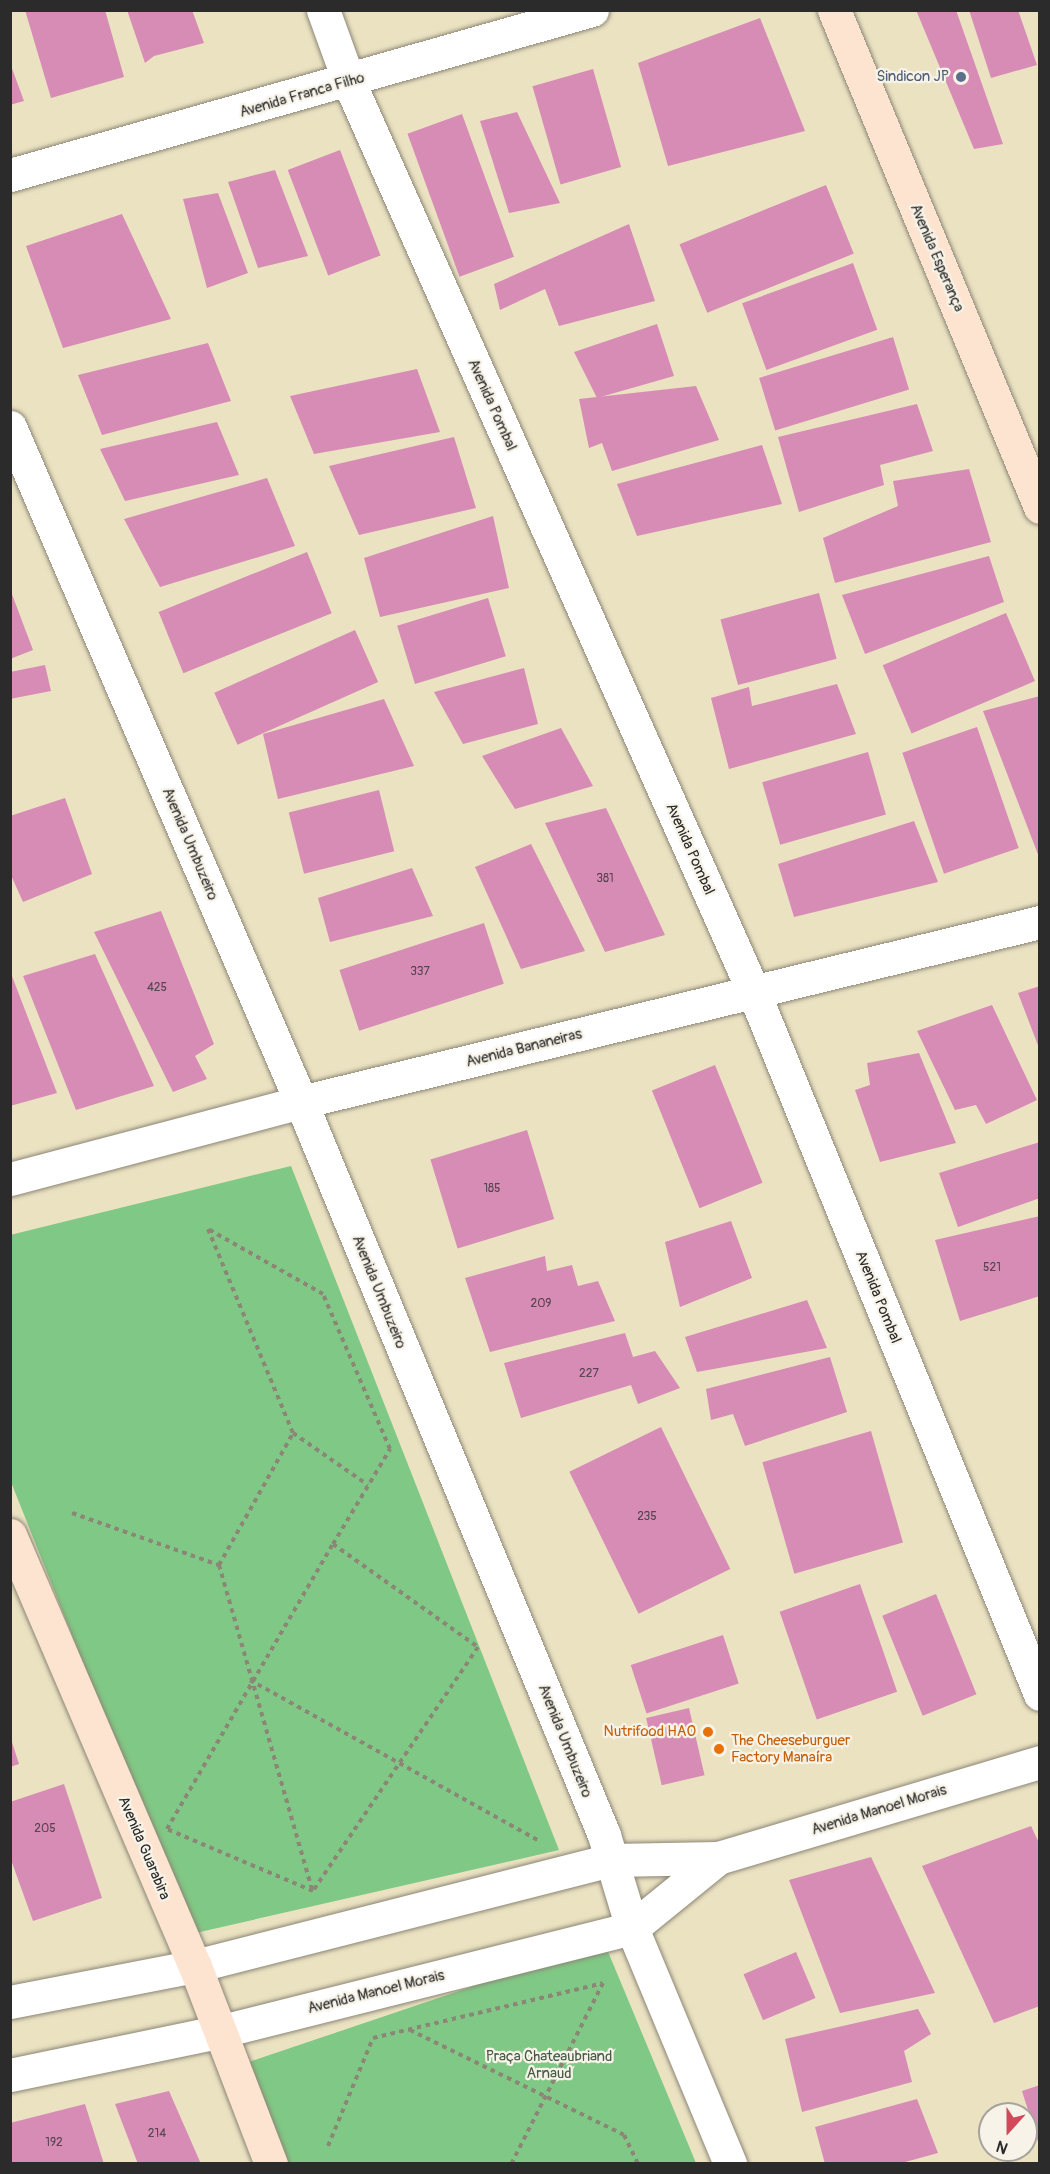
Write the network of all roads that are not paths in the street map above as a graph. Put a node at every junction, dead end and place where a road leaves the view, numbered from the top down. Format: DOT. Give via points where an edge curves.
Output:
graph roads {
  1 [pos="323,10"];
  2 [pos="592,10"];
  3 [pos="834,10"];
  4 [pos="349,82"];
  5 [pos="10,175"];
  6 [pos="10,427"];
  7 [pos="1040,507"];
  8 [pos="1040,922"];
  9 [pos="754,993"];
  10 [pos="301,1102"];
  11 [pos="10,1179"];
  12 [pos="10,1535"];
  13 [pos="1040,1694"];
  14 [pos="1040,1762"];
  15 [pos="718,1858"];
  16 [pos="611,1860"];
  17 [pos="632,1928"];
  18 [pos="195,1966"];
  19 [pos="10,2002"];
  20 [pos="218,2032"];
  21 [pos="10,2075"];
  22 [pos="271,2163"];
  23 [pos="730,2163"];
  1 -- 4 [label="street, Avenida Pombal"];
  2 -- 4 [label="street, Avenida Franca Filho"];
  3 -- 7 [label="main road, Avenida Esperança"];
  4 -- 5 [label="street, Avenida Franca Filho"];
  4 -- 9 [label="street, Avenida Pombal"];
  6 -- 10 [label="street, Avenida Umbuzeiro"];
  8 -- 9 [label="street, Avenida Bananeiras"];
  9 -- 10 [label="street, Avenida Bananeiras"];
  9 -- 13 [label="street, Avenida Pombal"];
  10 -- 11 [label="street, Avenida Bananeiras"];
  10 -- 16 [label="street, Avenida Umbuzeiro"];
  12 -- 18 [label="main road, Avenida Guarabira"];
  14 -- 15 [label="street, Avenida Manoel Morais"];
  15 -- 16 [label="street, Avenida Manoel Morais"];
  15 -- 17 [label="street, Avenida Manoel Morais"];
  16 -- 17 [label="street, Avenida Umbuzeiro"];
  16 -- 18 [label="street, Avenida Manoel Morais"];
  17 -- 20 [label="street, Avenida Manoel Morais"];
  17 -- 23 [label="street, Avenida Umbuzeiro"];
  18 -- 19 [label="street, Avenida Manoel Morais"];
  18 -- 20 [label="main road, Avenida Guarabira"];
  20 -- 21 [label="street, Avenida Manoel Morais"];
  20 -- 22 [label="main road, Avenida Guarabira"];
}
